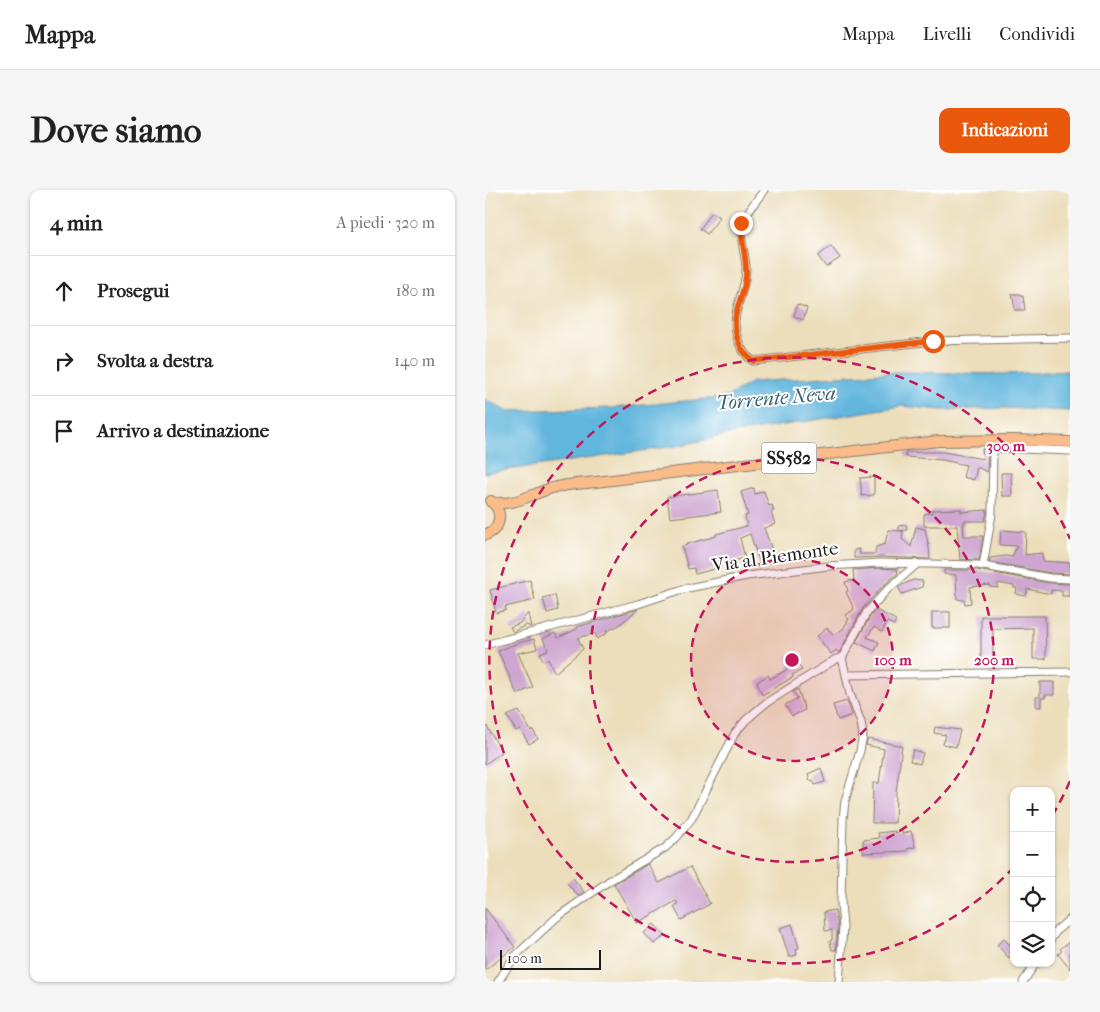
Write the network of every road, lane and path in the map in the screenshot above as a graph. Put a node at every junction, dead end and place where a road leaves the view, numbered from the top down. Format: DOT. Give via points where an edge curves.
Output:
graph roads {
  1 [pos="764,190"];
  2 [pos="1070,338"];
  3 [pos="1070,442"];
  4 [pos="1070,451"];
  5 [pos="488,500"];
  6 [pos="512,503"];
  7 [pos="499,518"];
  8 [pos="485,535"];
  9 [pos="916,564"];
  10 [pos="983,566"];
  11 [pos="1070,579"];
  12 [pos="487,644"];
  13 [pos="842,658"];
  14 [pos="1070,672"];
  15 [pos="846,675"];
  16 [pos="1070,919"];
  17 [pos="1055,933"];
  18 [pos="1033,967"];
  19 [pos="498,982"];
  20 [pos="839,982"];
  21 [pos="1023,982"];
  1 -- 2 [label="street" via="741,223 746,278 735,328 747,357 753,361 933,341"];
  3 -- 6 [label="main road, SS582" via="938,441 885,446 571,485"];
  4 -- 10 [label="street" via="993,450 992,514"];
  5 -- 6 [label="main road, SS582" via="499,504"];
  5 -- 7 [label="main road" via="497,508"];
  6 -- 7 [label="main road, SS582"];
  7 -- 8 [label="main road" via="495,529"];
  9 -- 10 [label="street, Via al Piemonte"];
  9 -- 12 [label="street, Via al Piemonte" via="827,566 747,576 683,589"];
  9 -- 13 [label="street" via="867,612"];
  10 -- 11 [label="street, Via al Piemonte"];
  13 -- 15 [label="street"];
  13 -- 19 [label="street" via="766,703 745,720 735,733 692,818 676,838 556,918 514,957"];
  14 -- 15 [label="street"];
  15 -- 20 [label="street" via="863,735 843,819 843,927"];
  16 -- 17 [label="street"];
  18 -- 21 [label="street"];
}
